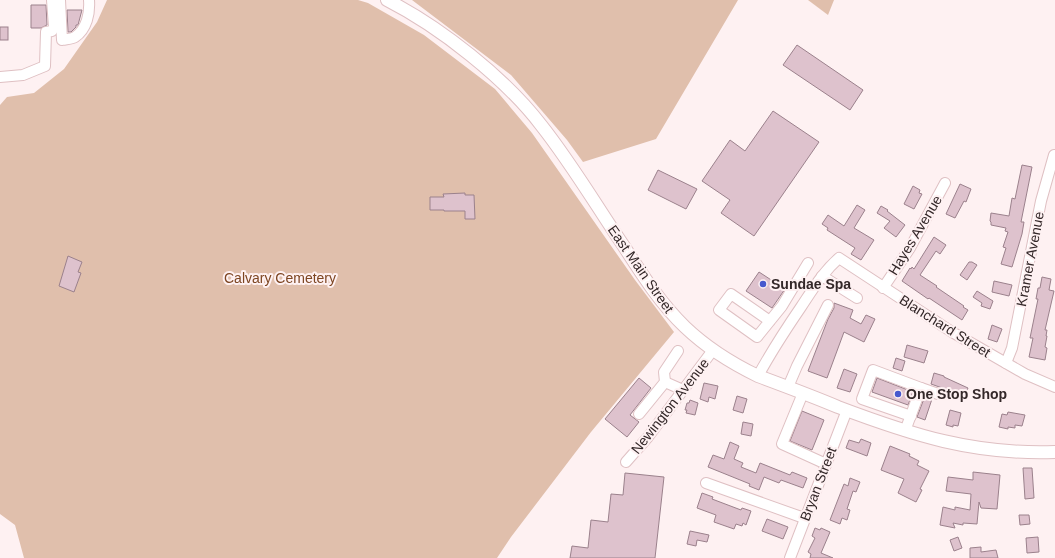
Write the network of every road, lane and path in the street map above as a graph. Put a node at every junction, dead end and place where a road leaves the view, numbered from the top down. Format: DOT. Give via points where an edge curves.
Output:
graph roads {
  1 [pos="52,0"];
  2 [pos="60,0"];
  3 [pos="89,0"];
  4 [pos="387,0"];
  5 [pos="0,77"];
  6 [pos="1054,154"];
  7 [pos="945,182"];
  8 [pos="808,263"];
  9 [pos="822,276"];
  10 [pos="883,288"];
  11 [pos="857,298"];
  12 [pos="828,305"];
  13 [pos="770,322"];
  14 [pos="713,350"];
  15 [pos="678,351"];
  16 [pos="1006,363"];
  17 [pos="758,376"];
  18 [pos="665,382"];
  19 [pos="788,387"];
  20 [pos="1055,387"];
  21 [pos="921,388"];
  22 [pos="683,390"];
  23 [pos="803,393"];
  24 [pos="938,394"];
  25 [pos="880,405"];
  26 [pos="847,410"];
  27 [pos="898,412"];
  28 [pos="639,414"];
  29 [pos="911,416"];
  30 [pos="875,420"];
  31 [pos="892,427"];
  32 [pos="905,431"];
  33 [pos="1055,452"];
  34 [pos="626,462"];
  35 [pos="826,464"];
  36 [pos="706,483"];
  37 [pos="804,518"];
  38 [pos="790,558"];
  1 -- 5 [label="street" via="54,27 52,31 46,32 45,66 23,75"];
  2 -- 3 [label="street" via="62,40 74,37 84,27 88,20"];
  4 -- 14 [label="main road, East Main Street" via="415,16 462,50 526,106 564,157 654,292 685,327"];
  6 -- 16 [label="street, Kramer Avenue" via="1042,197 1012,348"];
  7 -- 10 [label="street, Hayes Avenue" via="913,242"];
  8 -- 13 [label="street"];
  9 -- 10 [label="street, Blanchard Street" via="839,258"];
  9 -- 11 [label="street"];
  9 -- 17 [label="street"];
  10 -- 16 [label="street, Blanchard Street"];
  12 -- 19 [label="street"];
  13 -- 13 [label="street" via="731,294 719,310 757,337"];
  14 -- 17 [label="main road, East Main Street"];
  14 -- 22 [label="street, Newington Avenue"];
  15 -- 18 [label="street" via="664,372"];
  16 -- 20 [label="street, Blanchard Street"];
  17 -- 19 [label="main road, East Main Street"];
  18 -- 22 [label="street"];
  18 -- 28 [label="street"];
  19 -- 23 [label="main road, East Main Street"];
  21 -- 24 [label="street"];
  21 -- 25 [label="street" via="873,370 862,399"];
  21 -- 29 [label="street"];
  22 -- 34 [label="street, Newington Avenue"];
  23 -- 26 [label="main road, East Main Street"];
  23 -- 35 [label="street" via="782,444"];
  25 -- 27 [label="street"];
  25 -- 30 [label="street"];
  26 -- 30 [label="main road, East Main Street"];
  26 -- 35 [label="street, Bryan Street"];
  27 -- 29 [label="street"];
  27 -- 31 [label="street"];
  29 -- 32 [label="street"];
  30 -- 31 [label="main road, East Main Street"];
  31 -- 32 [label="main road, East Main Street"];
  32 -- 33 [label="main road, East Main Street" via="975,448"];
  35 -- 37 [label="street, Bryan Street"];
  36 -- 37 [label="street"];
  37 -- 38 [label="street, Bryan Street"];
}
